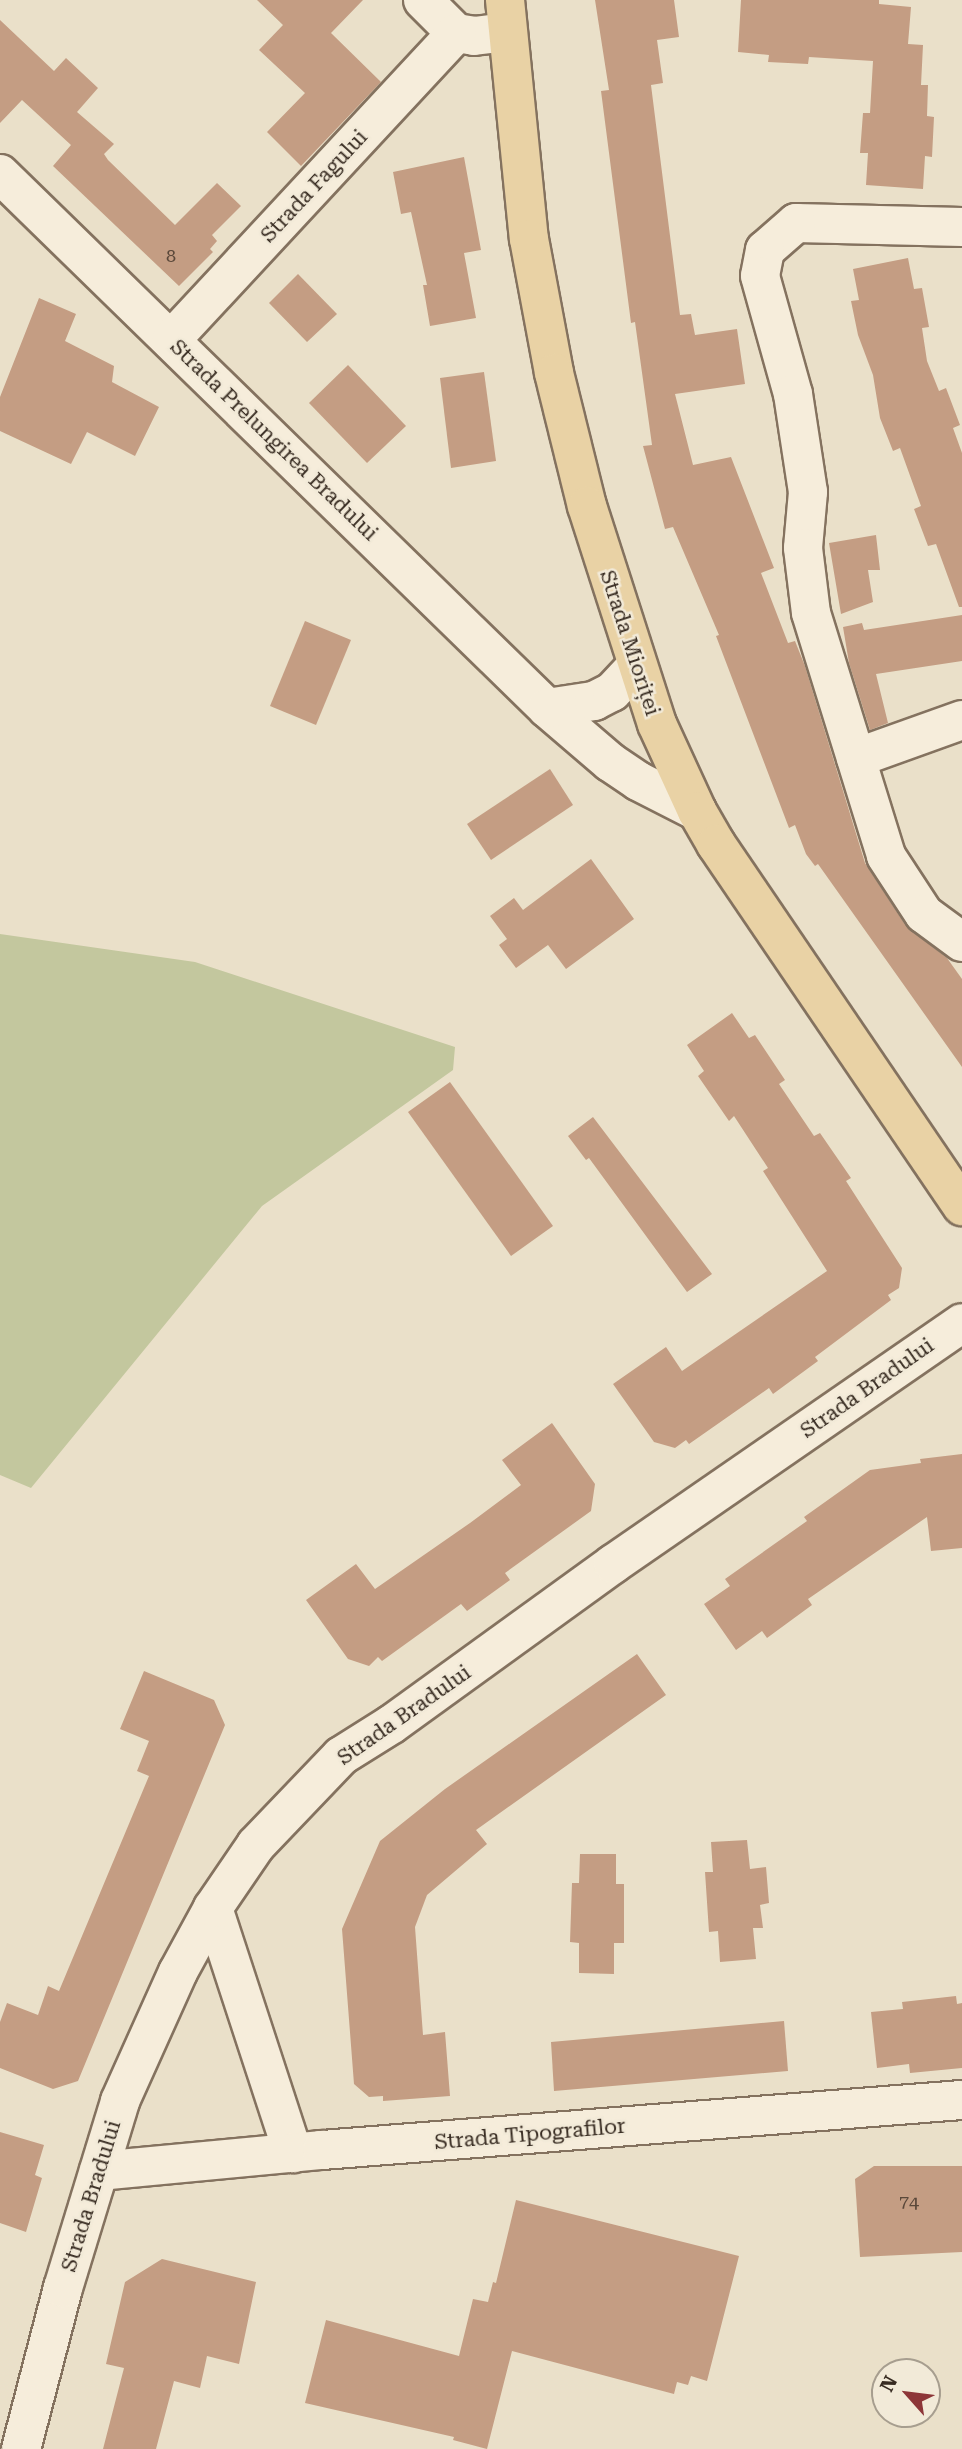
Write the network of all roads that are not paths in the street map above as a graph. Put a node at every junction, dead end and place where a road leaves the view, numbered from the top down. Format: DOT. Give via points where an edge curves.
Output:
graph roads {
  1 [pos="423,0"];
  2 [pos="506,16"];
  3 [pos="456,33"];
  4 [pos="0,174"];
  5 [pos="962,227"];
  6 [pos="171,340"];
  7 [pos="636,666"];
  8 [pos="547,708"];
  9 [pos="962,719"];
  10 [pos="856,758"];
  11 [pos="697,811"];
  12 [pos="962,942"];
  13 [pos="962,1206"];
  14 [pos="962,1323"];
  15 [pos="213,1908"];
  16 [pos="962,2100"];
  17 [pos="293,2153"];
  18 [pos="99,2171"];
  19 [pos="21,2449"];
  1 -- 3 [label="street"];
  2 -- 3 [label="street" via="474,36"];
  2 -- 7 [label="main road, Strada Mioriței" via="529,239 554,373 587,506"];
  3 -- 6 [label="street, Strada Fagului"];
  4 -- 6 [label="street, Strada Prelungirea Bradului"];
  5 -- 10 [label="street" via="796,223 765,250 760,276 793,394 807,492 803,548 811,613"];
  6 -- 8 [label="street, Strada Prelungirea Bradului"];
  7 -- 8 [label="street" via="612,692 594,701"];
  7 -- 11 [label="main road, Strada Mioriței"];
  8 -- 11 [label="street, Strada Prelungirea Bradului" via="610,762"];
  9 -- 10 [label="street"];
  10 -- 12 [label="street" via="886,856 924,914"];
  11 -- 13 [label="main road, Strada Mioriței"];
  14 -- 15 [label="street, Strada Bradului" via="341,1756 256,1845"];
  15 -- 17 [label="street"];
  15 -- 18 [label="street, Strada Bradului" via="178,1972 120,2101"];
  16 -- 17 [label="street, Strada Tipografilor"];
  17 -- 18 [label="street, Strada Tipografilor"];
  18 -- 19 [label="street, Strada Bradului"];
}
